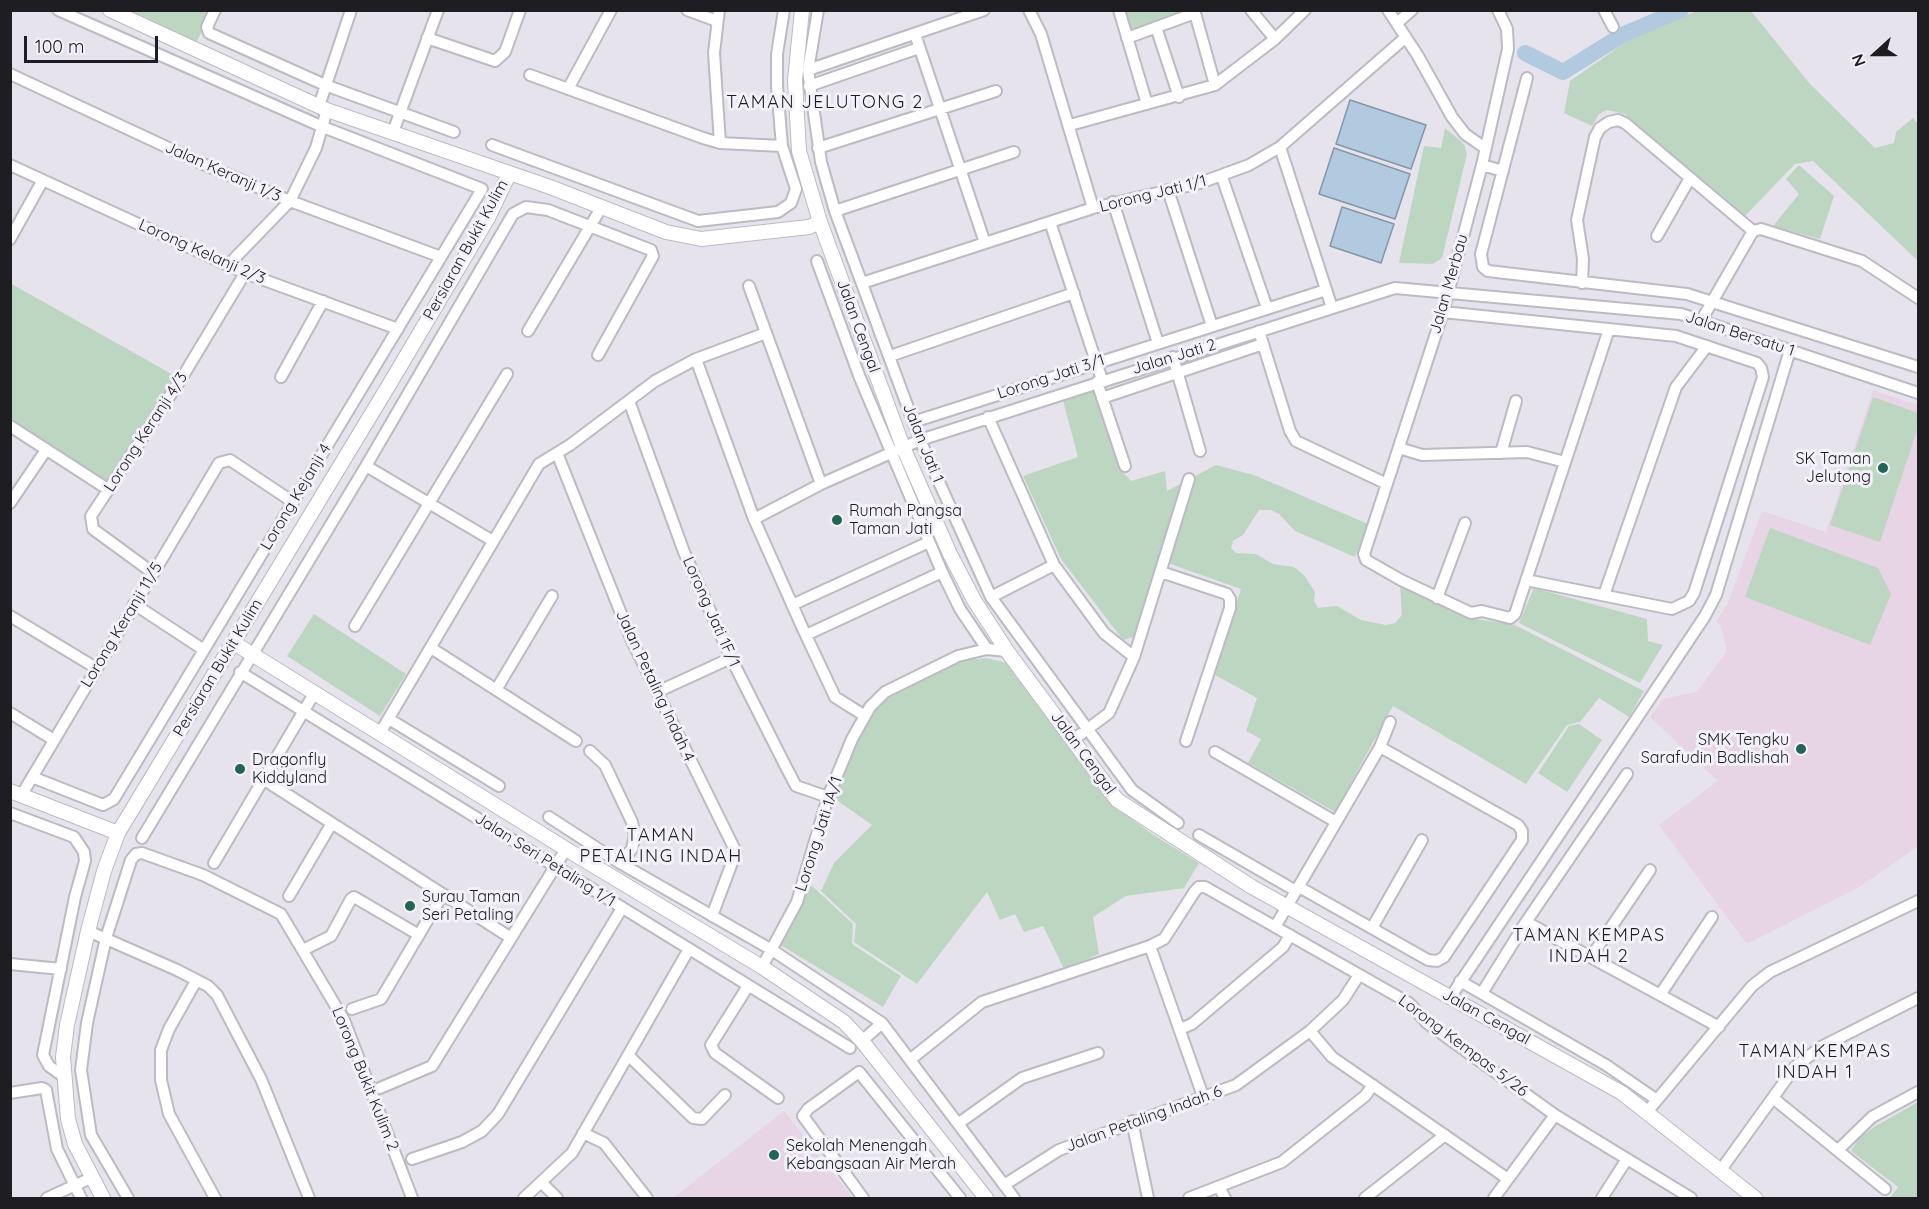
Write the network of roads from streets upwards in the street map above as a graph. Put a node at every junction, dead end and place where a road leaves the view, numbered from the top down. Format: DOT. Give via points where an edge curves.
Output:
graph roads {
  1 [pos="58,10"];
  2 [pos="110,10"];
  3 [pos="215,10"];
  4 [pos="438,10"];
  5 [pos="520,10"];
  6 [pos="611,10"];
  7 [pos="687,10"];
  8 [pos="784,10"];
  9 [pos="802,10"];
  10 [pos="819,10"];
  11 [pos="984,10"];
  12 [pos="1029,10"];
  13 [pos="1119,10"];
  14 [pos="1251,10"];
  15 [pos="1305,10"];
  16 [pos="1388,10"];
  17 [pos="1413,10"];
  18 [pos="1498,10"];
  19 [pos="1604,10"];
  20 [pos="350,11"];
  21 [pos="718,16"];
  22 [pos="1397,23"];
  23 [pos="1156,27"];
  24 [pos="1613,27"];
  25 [pos="915,34"];
  26 [pos="1406,37"];
  27 [pos="427,38"];
  28 [pos="1127,38"];
  29 [pos="1275,39"];
  30 [pos="919,48"];
  31 [pos="10,74"];
  32 [pos="530,75"];
  33 [pos="805,78"];
  34 [pos="1527,78"];
  35 [pos="325,85"];
  36 [pos="1215,86"];
  37 [pos="568,89"];
  38 [pos="996,92"];
  39 [pos="1179,97"];
  40 [pos="1147,104"];
  41 [pos="323,108"];
  42 [pos="939,109"];
  43 [pos="399,111"];
  44 [pos="1070,125"];
  45 [pos="323,127"];
  46 [pos="393,132"];
  47 [pos="454,132"];
  48 [pos="720,143"];
  49 [pos="492,145"];
  50 [pos="782,146"];
  51 [pos="1280,147"];
  52 [pos="818,148"];
  53 [pos="1485,148"];
  54 [pos="1014,152"];
  55 [pos="10,165"];
  56 [pos="1482,165"];
  57 [pos="958,168"];
  58 [pos="557,169"];
  59 [pos="1503,171"];
  60 [pos="509,174"];
  61 [pos="1222,177"];
  62 [pos="1690,178"];
  63 [pos="43,180"];
  64 [pos="550,187"];
  65 [pos="1168,190"];
  66 [pos="290,201"];
  67 [pos="1113,202"];
  68 [pos="601,208"];
  69 [pos="1093,208"];
  70 [pos="835,211"];
  71 [pos="820,222"];
  72 [pos="1050,222"];
  73 [pos="590,226"];
  74 [pos="1753,231"];
  75 [pos="1657,236"];
  76 [pos="10,239"];
  77 [pos="985,243"];
  78 [pos="441,257"];
  79 [pos="817,261"];
  80 [pos="228,265"];
  81 [pos="245,273"];
  82 [pos="862,283"];
  83 [pos="1582,283"];
  84 [pos="749,286"];
  85 [pos="1326,290"];
  86 [pos="1449,292"];
  87 [pos="1074,293"];
  88 [pos="1918,298"];
  89 [pos="323,301"];
  90 [pos="1712,303"];
  91 [pos="1266,308"];
  92 [pos="1332,308"];
  93 [pos="1443,312"];
  94 [pos="1701,321"];
  95 [pos="1212,326"];
  96 [pos="398,328"];
  97 [pos="1609,329"];
  98 [pos="528,331"];
  99 [pos="1259,331"];
  100 [pos="766,333"];
  101 [pos="1158,343"];
  102 [pos="1263,344"];
  103 [pos="1707,345"];
  104 [pos="1790,350"];
  105 [pos="598,355"];
  106 [pos="890,356"];
  107 [pos="1173,357"];
  108 [pos="696,359"];
  109 [pos="1097,362"];
  110 [pos="1918,366"];
  111 [pos="1178,371"];
  112 [pos="507,374"];
  113 [pos="281,377"];
  114 [pos="1100,381"];
  115 [pos="1918,393"];
  116 [pos="1102,398"];
  117 [pos="629,401"];
  118 [pos="1516,401"];
  119 [pos="988,417"];
  120 [pos="913,422"];
  121 [pos="10,426"];
  122 [pos="920,440"];
  123 [pos="1399,448"];
  124 [pos="46,450"];
  125 [pos="897,450"];
  126 [pos="1200,451"];
  127 [pos="557,453"];
  128 [pos="1501,453"];
  129 [pos="1565,462"];
  130 [pos="366,466"];
  131 [pos="1125,466"];
  132 [pos="1734,472"];
  133 [pos="1753,475"];
  134 [pos="1189,479"];
  135 [pos="821,484"];
  136 [pos="1387,484"];
  137 [pos="109,490"];
  138 [pos="296,497"];
  139 [pos="10,503"];
  140 [pos="428,503"];
  141 [pos="316,504"];
  142 [pos="754,519"];
  143 [pos="1465,523"];
  144 [pos="493,541"];
  145 [pos="929,542"];
  146 [pos="1054,565"];
  147 [pos="942,572"];
  148 [pos="1161,572"];
  149 [pos="153,573"];
  150 [pos="1526,580"];
  151 [pos="1604,595"];
  152 [pos="552,596"];
  153 [pos="991,597"];
  154 [pos="1437,598"];
  155 [pos="134,604"];
  156 [pos="792,605"];
  157 [pos="10,616"];
  158 [pos="354,626"];
  159 [pos="806,635"];
  160 [pos="234,643"];
  161 [pos="431,648"];
  162 [pos="987,649"];
  163 [pos="204,650"];
  164 [pos="1007,651"];
  165 [pos="251,653"];
  166 [pos="1134,657"];
  167 [pos="731,658"];
  168 [pos="96,668"];
  169 [pos="240,672"];
  170 [pos="496,690"];
  171 [pos="315,692"];
  172 [pos="657,692"];
  173 [pos="304,711"];
  174 [pos="10,713"];
  175 [pos="865,716"];
  176 [pos="389,718"];
  177 [pos="1390,722"];
  178 [pos="1088,728"];
  179 [pos="380,733"];
  180 [pos="54,740"];
  181 [pos="1073,740"];
  182 [pos="576,741"];
  183 [pos="1186,741"];
  184 [pos="1380,747"];
  185 [pos="590,751"];
  186 [pos="1215,752"];
  187 [pos="1627,774"];
  188 [pos="32,777"];
  189 [pos="264,779"];
  190 [pos="499,786"];
  191 [pos="16,794"];
  192 [pos="828,797"];
  193 [pos="11,817"];
  194 [pos="549,817"];
  195 [pos="1336,822"];
  196 [pos="332,823"];
  197 [pos="1178,823"];
  198 [pos="118,833"];
  199 [pos="1199,835"];
  200 [pos="142,838"];
  201 [pos="1422,840"];
  202 [pos="566,849"];
  203 [pos="214,863"];
  204 [pos="620,863"];
  205 [pos="556,867"];
  206 [pos="1650,870"];
  207 [pos="1297,889"];
  208 [pos="443,894"];
  209 [pos="289,896"];
  210 [pos="1918,901"];
  211 [pos="1287,906"];
  212 [pos="622,908"];
  213 [pos="712,916"];
  214 [pos="1712,917"];
  215 [pos="1526,922"];
  216 [pos="1275,927"];
  217 [pos="1372,928"];
  218 [pos="88,931"];
  219 [pos="419,935"];
  220 [pos="1290,935"];
  221 [pos="106,938"];
  222 [pos="511,938"];
  223 [pos="1150,946"];
  224 [pos="688,949"];
  225 [pos="303,950"];
  226 [pos="772,950"];
  227 [pos="1591,957"];
  228 [pos="10,964"];
  229 [pos="762,967"];
  230 [pos="61,969"];
  231 [pos="1359,975"];
  232 [pos="196,981"];
  233 [pos="1460,981"];
  234 [pos="748,986"];
  235 [pos="1482,993"];
  236 [pos="1660,995"];
  237 [pos="1450,998"];
  238 [pos="1918,998"];
  239 [pos="352,1009"];
  240 [pos="882,1023"];
  241 [pos="1719,1027"];
  242 [pos="1180,1029"];
  243 [pos="1310,1031"];
  244 [pos="862,1041"];
  245 [pos="850,1048"];
  246 [pos="1098,1053"];
  247 [pos="629,1056"];
  248 [pos="911,1059"];
  249 [pos="63,1076"];
  250 [pos="1373,1085"];
  251 [pos="380,1088"];
  252 [pos="1918,1092"];
  253 [pos="10,1093"];
  254 [pos="725,1095"];
  255 [pos="778,1098"];
  256 [pos="1773,1098"];
  257 [pos="1204,1099"];
  258 [pos="1657,1100"];
  259 [pos="1647,1113"];
  260 [pos="1555,1115"];
  261 [pos="1132,1121"];
  262 [pos="959,1123"];
  263 [pos="584,1133"];
  264 [pos="1445,1136"];
  265 [pos="1838,1150"];
  266 [pos="412,1159"];
  267 [pos="1627,1159"];
  268 [pos="1720,1172"];
  269 [pos="91,1178"];
  270 [pos="1508,1179"];
  271 [pos="542,1183"];
  272 [pos="1004,1185"];
  273 [pos="75,1186"];
  274 [pos="1219,1187"];
  275 [pos="1885,1189"];
  276 [pos="48,1198"];
  277 [pos="81,1198"];
  278 [pos="103,1198"];
  279 [pos="128,1198"];
  280 [pos="215,1198"];
  281 [pos="309,1198"];
  282 [pos="412,1198"];
  283 [pos="524,1198"];
  284 [pos="557,1198"];
  285 [pos="647,1198"];
  286 [pos="863,1198"];
  287 [pos="960,1198"];
  288 [pos="986,1198"];
  289 [pos="1014,1198"];
  290 [pos="1148,1198"];
  291 [pos="1189,1198"];
  292 [pos="1225,1198"];
  293 [pos="1365,1198"];
  294 [pos="1494,1198"];
  295 [pos="1602,1198"];
  296 [pos="1691,1198"];
  297 [pos="1755,1198"];
  1 -- 45 [label="street"];
  2 -- 41 [label="street"];
  3 -- 35 [label="street" via="207,27 209,33"];
  4 -- 27 [label="street"];
  5 -- 27 [label="street" via="505,52 495,61"];
  6 -- 37 [label="street"];
  7 -- 21 [label="street"];
  8 -- 50 [label="street" via="777,54"];
  9 -- 33 [label="street, Jalan Cengal"];
  10 -- 33 [label="street, Jalan Jati 1"];
  11 -- 25 [label="street"];
  12 -- 44 [label="street" via="1041,34"];
  13 -- 28 [label="street"];
  14 -- 29 [label="street"];
  15 -- 29 [label="street"];
  16 -- 22 [label="street"];
  17 -- 22 [label="street"];
  18 -- 53 [label="street, Jalan Merbau" via="1507,29 1508,50"];
  19 -- 24 [label="street"];
  20 -- 35 [label="street"];
  21 -- 48 [label="street" via="714,65"];
  22 -- 26 [label="street"];
  23 -- 28 [label="street"];
  23 -- 36 [label="street" via="1195,13"];
  23 -- 39 [label="street"];
  25 -- 30 [label="street"];
  25 -- 33 [label="street"];
  26 -- 51 [label="street, Lorong Jati 1/1"];
  26 -- 53 [label="street" via="1452,117"];
  27 -- 43 [label="street"];
  28 -- 40 [label="street"];
  29 -- 36 [label="street"];
  30 -- 33 [label="street"];
  30 -- 42 [label="street"];
  31 -- 66 [label="street, Jalan Keranji 1/3"];
  32 -- 37 [label="street"];
  33 -- 52 [label="street, Jalan Jati 1"];
  33 -- 71 [label="street, Jalan Cengal" via="799,151"];
  34 -- 59 [label="street"];
  35 -- 41 [label="street"];
  35 -- 43 [label="street"];
  36 -- 39 [label="street"];
  37 -- 48 [label="street"];
  38 -- 42 [label="street"];
  39 -- 40 [label="street"];
  40 -- 44 [label="street"];
  41 -- 45 [label="street"];
  41 -- 46 [label="street"];
  42 -- 52 [label="street"];
  42 -- 57 [label="street"];
  43 -- 46 [label="street"];
  43 -- 47 [label="street"];
  44 -- 69 [label="street"];
  45 -- 66 [label="street"];
  45 -- 78 [label="street, Lorong Kejanji 4" via="482,189"];
  46 -- 60 [label="street"];
  48 -- 50 [label="street"];
  49 -- 58 [label="street"];
  50 -- 58 [label="street" via="796,189 791,203 778,212 698,221"];
  51 -- 61 [label="street, Lorong Jati 1/1"];
  51 -- 85 [label="street"];
  52 -- 70 [label="street, Jalan Jati 1"];
  53 -- 56 [label="street, Jalan Merbau"];
  54 -- 57 [label="street"];
  55 -- 63 [label="street, Lorong Kelanji 2/3"];
  56 -- 59 [label="street"];
  56 -- 86 [label="street, Jalan Merbau"];
  57 -- 70 [label="street"];
  57 -- 77 [label="street"];
  58 -- 64 [label="street"];
  59 -- 83 [label="street" via="1481,254 1484,267 1494,274"];
  60 -- 64 [label="street"];
  60 -- 141 [label="street, Persiaran Bukit Kulim" via="488,218"];
  61 -- 65 [label="street, Lorong Jati 1/1"];
  61 -- 91 [label="street"];
  62 -- 74 [label="street"];
  62 -- 75 [label="street"];
  62 -- 83 [label="street" via="1625,123 1618,120 1600,128 1577,220"];
  63 -- 76 [label="street"];
  63 -- 80 [label="street, Lorong Kelanji 2/3"];
  64 -- 68 [label="street"];
  65 -- 67 [label="street, Lorong Jati 1/1"];
  65 -- 95 [label="street"];
  66 -- 78 [label="street, Jalan Keranji 1/3"];
  66 -- 80 [label="street"];
  67 -- 69 [label="street, Lorong Jati 1/1"];
  67 -- 101 [label="street"];
  68 -- 71 [label="street" via="666,232 701,239 809,227"];
  68 -- 73 [label="street"];
  69 -- 72 [label="street, Lorong Jati 1/1"];
  70 -- 82 [label="street, Jalan Jati 1"];
  71 -- 125 [label="street, Jalan Cengal"];
  72 -- 77 [label="street, Lorong Jati 1/1"];
  72 -- 87 [label="street"];
  73 -- 98 [label="street"];
  73 -- 105 [label="street" via="651,250 653,256"];
  73 -- 130 [label="street" via="548,210 526,207 513,214"];
  74 -- 88 [label="street" via="1761,229 1862,261"];
  74 -- 90 [label="street"];
  77 -- 82 [label="street, Lorong Jati 1/1"];
  78 -- 96 [label="street, Lorong Kejanji 4"];
  79 -- 125 [label="street"];
  80 -- 81 [label="street, Lorong Kelanji 2/3"];
  81 -- 89 [label="street, Lorong Kelanji 2/3"];
  81 -- 137 [label="street, Lorong Keranji 4/3"];
  82 -- 106 [label="street, Jalan Jati 1"];
  83 -- 90 [label="street" via="1687,294"];
  84 -- 100 [label="street"];
  85 -- 91 [label="street, Lorong Jati 3/1"];
  85 -- 92 [label="street"];
  86 -- 92 [label="street, Jalan Jati 2" via="1395,288"];
  86 -- 93 [label="street, Jalan Merbau"];
  86 -- 94 [label="street, Jalan Bersatu 1" via="1681,314"];
  87 -- 106 [label="street"];
  87 -- 109 [label="street"];
  89 -- 96 [label="street, Lorong Kelanji 2/3"];
  89 -- 113 [label="street"];
  90 -- 94 [label="street"];
  90 -- 110 [label="street"];
  91 -- 95 [label="street, Lorong Jati 3/1"];
  92 -- 99 [label="street, Jalan Jati 2"];
  93 -- 97 [label="street"];
  93 -- 123 [label="street, Jalan Merbau"];
  94 -- 104 [label="street, Jalan Bersatu 1"];
  95 -- 101 [label="street, Lorong Jati 3/1"];
  96 -- 138 [label="street, Lorong Kejanji 4"];
  97 -- 103 [label="street" via="1676,336"];
  97 -- 129 [label="street"];
  99 -- 102 [label="street"];
  99 -- 107 [label="street, Jalan Jati 2"];
  100 -- 108 [label="street"];
  100 -- 135 [label="street"];
  101 -- 109 [label="street, Lorong Jati 3/1"];
  102 -- 111 [label="street"];
  102 -- 136 [label="street" via="1296,441"];
  103 -- 132 [label="street" via="1757,363 1763,377"];
  103 -- 151 [label="street" via="1676,387"];
  104 -- 115 [label="street, Jalan Bersatu 1"];
  104 -- 133 [label="street"];
  106 -- 120 [label="street, Jalan Jati 1"];
  107 -- 111 [label="street"];
  107 -- 114 [label="street, Jalan Jati 2"];
  108 -- 117 [label="street" via="655,381"];
  108 -- 142 [label="street"];
  109 -- 114 [label="street"];
  109 -- 120 [label="street, Lorong Jati 3/1"];
  111 -- 116 [label="street"];
  111 -- 126 [label="street"];
  112 -- 140 [label="street"];
  114 -- 116 [label="street"];
  114 -- 119 [label="street, Jalan Jati 2"];
  116 -- 131 [label="street"];
  117 -- 127 [label="street"];
  117 -- 167 [label="street, Lorong Jati 1F/1" via="684,552"];
  118 -- 128 [label="street"];
  119 -- 122 [label="street, Jalan Jati 2"];
  119 -- 146 [label="street"];
  120 -- 122 [label="street, Jalan Jati 1"];
  121 -- 124 [label="street"];
  122 -- 125 [label="street, Jalan Jati 2"];
  122 -- 153 [label="street, Jalan Jati 1"];
  123 -- 128 [label="street" via="1422,455"];
  123 -- 136 [label="street, Jalan Merbau"];
  124 -- 137 [label="street"];
  124 -- 139 [label="street"];
  125 -- 135 [label="street"];
  125 -- 145 [label="street"];
  125 -- 164 [label="street, Jalan Cengal" via="974,600"];
  127 -- 144 [label="street" via="539,464"];
  127 -- 172 [label="street, Jalan Petaling Indah 4" via="605,577"];
  128 -- 129 [label="street" via="1527,452"];
  129 -- 150 [label="street"];
  130 -- 140 [label="street"];
  130 -- 165 [label="street"];
  132 -- 133 [label="street"];
  132 -- 151 [label="street" via="1694,593 1684,605 1672,609"];
  133 -- 233 [label="street" via="1706,616"];
  134 -- 148 [label="street"];
  135 -- 142 [label="street"];
  136 -- 154 [label="street, Jalan Merbau" via="1364,554 1370,563"];
  137 -- 149 [label="street, Lorong Keranji 4/3" via="91,516 93,528"];
  138 -- 141 [label="street"];
  138 -- 149 [label="street, Lorong Keranji 11/5" via="227,459 219,463"];
  138 -- 163 [label="street, Lorong Kejanji 4"];
  140 -- 144 [label="street"];
  140 -- 158 [label="street"];
  141 -- 160 [label="street, Persiaran Bukit Kulim"];
  142 -- 156 [label="street"];
  143 -- 154 [label="street"];
  144 -- 161 [label="street"];
  145 -- 147 [label="street"];
  145 -- 156 [label="street"];
  146 -- 153 [label="street"];
  146 -- 166 [label="street" via="1104,633"];
  147 -- 159 [label="street"];
  147 -- 162 [label="street" via="960,609"];
  148 -- 166 [label="street"];
  148 -- 183 [label="street" via="1227,594 1230,599"];
  149 -- 155 [label="street, Lorong Keranji 11/5"];
  150 -- 151 [label="street"];
  150 -- 154 [label="street" via="1515,614 1510,618 1482,611 1471,613"];
  152 -- 170 [label="street"];
  153 -- 178 [label="street, Jalan Jati 1"];
  155 -- 163 [label="street"];
  155 -- 168 [label="street, Lorong Keranji 11/5"];
  156 -- 159 [label="street"];
  157 -- 168 [label="street"];
  159 -- 175 [label="street" via="836,697"];
  160 -- 165 [label="street"];
  160 -- 198 [label="street, Persiaran Bukit Kulim"];
  161 -- 170 [label="street"];
  161 -- 176 [label="street"];
  162 -- 164 [label="street, Lorong Jati 1A/1"];
  162 -- 175 [label="street, Lorong Jati 1A/1" via="958,656 885,692"];
  163 -- 188 [label="street, Lorong Kejanji 4" via="109,804"];
  164 -- 181 [label="street, Jalan Cengal"];
  165 -- 169 [label="street"];
  165 -- 171 [label="street"];
  166 -- 178 [label="street" via="1109,713"];
  167 -- 172 [label="street"];
  167 -- 192 [label="street, Lorong Jati 1F/1" via="796,786"];
  168 -- 180 [label="street, Lorong Keranji 11/5"];
  169 -- 173 [label="street, Jalan Seri Petaling 1/1"];
  169 -- 200 [label="street"];
  170 -- 182 [label="street"];
  171 -- 173 [label="street"];
  171 -- 179 [label="street"];
  172 -- 213 [label="street, Jalan Petaling Indah 4" via="736,852"];
  173 -- 189 [label="street"];
  173 -- 205 [label="street, Jalan Seri Petaling 1/1"];
  174 -- 180 [label="street"];
  175 -- 192 [label="street, Lorong Jati 1A/1"];
  176 -- 179 [label="street"];
  176 -- 190 [label="street"];
  177 -- 184 [label="street"];
  178 -- 181 [label="street"];
  178 -- 197 [label="street, Jalan Jati 1" via="1132,790"];
  179 -- 202 [label="street"];
  180 -- 188 [label="street, Lorong Keranji 11/5"];
  181 -- 211 [label="street, Jalan Cengal" via="1117,800 1131,811"];
  184 -- 195 [label="street"];
  184 -- 217 [label="street" via="1518,825 1522,840 1444,957 1428,960"];
  185 -- 204 [label="street" via="605,765 632,822 632,849"];
  186 -- 195 [label="street"];
  187 -- 215 [label="street"];
  188 -- 191 [label="street, Lorong Keranji 11/5"];
  189 -- 196 [label="street"];
  189 -- 203 [label="street"];
  191 -- 198 [label="street"];
  192 -- 226 [label="street, Lorong Jati 1A/1" via="797,902"];
  193 -- 230 [label="street" via="74,837 84,852"];
  194 -- 204 [label="street"];
  195 -- 207 [label="street"];
  196 -- 208 [label="street"];
  196 -- 209 [label="street"];
  198 -- 218 [label="street, Persiaran Bukit Kulim"];
  199 -- 207 [label="street"];
  201 -- 217 [label="street"];
  202 -- 205 [label="street"];
  202 -- 229 [label="street"];
  204 -- 213 [label="street"];
  205 -- 212 [label="street, Jalan Seri Petaling 1/1"];
  205 -- 222 [label="street"];
  206 -- 227 [label="street"];
  207 -- 211 [label="street"];
  207 -- 217 [label="street"];
  208 -- 219 [label="street"];
  208 -- 222 [label="street"];
  210 -- 241 [label="street" via="1770,972 1752,986"];
  211 -- 216 [label="street"];
  211 -- 237 [label="street, Jalan Cengal"];
  212 -- 224 [label="street, Jalan Seri Petaling 1/1"];
  212 -- 266 [label="street" via="498,1114 482,1131 462,1142"];
  213 -- 226 [label="street"];
  214 -- 236 [label="street"];
  215 -- 227 [label="street"];
  215 -- 235 [label="street"];
  216 -- 220 [label="street, Lorong Kempas 5/26"];
  216 -- 223 [label="street, Lorong Kempas 5/26" via="1199,887 1164,939"];
  218 -- 221 [label="street"];
  218 -- 249 [label="street, Persiaran Bukit Kulim" via="67,1024"];
  219 -- 225 [label="street" via="354,897 331,936"];
  219 -- 239 [label="street" via="381,999"];
  220 -- 231 [label="street, Lorong Kempas 5/26"];
  220 -- 242 [label="street" via="1283,947 1192,1024"];
  221 -- 225 [label="street, Lorong Bukit Kulim 2" via="130,860 142,853 203,875 281,914"];
  221 -- 232 [label="street"];
  221 -- 279 [label="street" via="81,1070 92,1135"];
  222 -- 251 [label="street" via="432,1066"];
  223 -- 242 [label="street"];
  223 -- 248 [label="street" via="982,1002"];
  224 -- 234 [label="street, Jalan Seri Petaling 1/1"];
  224 -- 247 [label="street"];
  225 -- 282 [label="street, Lorong Bukit Kulim 2" via="344,1020"];
  226 -- 229 [label="street, Lorong Jati 1A/1"];
  226 -- 240 [label="street"];
  227 -- 236 [label="street"];
  228 -- 230 [label="street"];
  229 -- 244 [label="street" via="844,1022"];
  230 -- 249 [label="street" via="43,1056"];
  231 -- 243 [label="street, Jalan Petaling Indah 6" via="1343,1000"];
  231 -- 260 [label="street, Lorong Kempas 5/26" via="1408,1003 1427,1023"];
  232 -- 280 [label="street" via="161,1050 161,1080 170,1114"];
  232 -- 281 [label="street" via="217,995 261,1079"];
  233 -- 235 [label="street"];
  233 -- 237 [label="street"];
  234 -- 245 [label="street, Jalan Seri Petaling 1/1"];
  234 -- 255 [label="street" via="711,1045 715,1053"];
  235 -- 258 [label="street" via="1606,1065"];
  236 -- 241 [label="street"];
  237 -- 259 [label="street, Jalan Cengal" via="1591,1074"];
  238 -- 256 [label="street" via="1821,1047 1795,1067"];
  240 -- 244 [label="street"];
  240 -- 248 [label="street"];
  241 -- 258 [label="street"];
  242 -- 257 [label="street"];
  243 -- 250 [label="street" via="1332,1057"];
  243 -- 257 [label="street, Jalan Petaling Indah 6" via="1236,1085"];
  244 -- 288 [label="street"];
  246 -- 262 [label="street" via="1022,1078"];
  247 -- 254 [label="street" via="693,1118 702,1119"];
  247 -- 263 [label="street"];
  248 -- 262 [label="street"];
  249 -- 269 [label="street, Persiaran Bukit Kulim" via="70,1127"];
  250 -- 264 [label="street"];
  250 -- 274 [label="street" via="1365,1096 1282,1162"];
  252 -- 265 [label="street" via="1872,1117"];
  253 -- 273 [label="street" via="46,1090 57,1149"];
  256 -- 265 [label="street"];
  256 -- 268 [label="street"];
  257 -- 261 [label="street, Jalan Petaling Indah 6"];
  258 -- 259 [label="street"];
  259 -- 268 [label="street, Jalan Cengal"];
  260 -- 267 [label="street, Lorong Kempas 5/26"];
  260 -- 270 [label="street"];
  261 -- 272 [label="street, Jalan Petaling Indah 6" via="1059,1150"];
  261 -- 290 [label="street"];
  262 -- 272 [label="street"];
  263 -- 271 [label="street" via="572,1153"];
  263 -- 285 [label="street" via="604,1143"];
  264 -- 270 [label="street"];
  264 -- 293 [label="street"];
  265 -- 275 [label="street"];
  267 -- 295 [label="street"];
  267 -- 296 [label="street, Lorong Kempas 5/26"];
  268 -- 297 [label="street, Jalan Cengal"];
  269 -- 273 [label="street"];
  269 -- 278 [label="street, Persiaran Bukit Kulim"];
  270 -- 294 [label="street"];
  271 -- 283 [label="street"];
  271 -- 284 [label="street"];
  272 -- 289 [label="street"];
  273 -- 276 [label="street"];
  273 -- 277 [label="street"];
  274 -- 291 [label="street"];
  274 -- 292 [label="street"];
  286 -- 287 [label="street" via="803,1116 856,1073 862,1073"];
}
